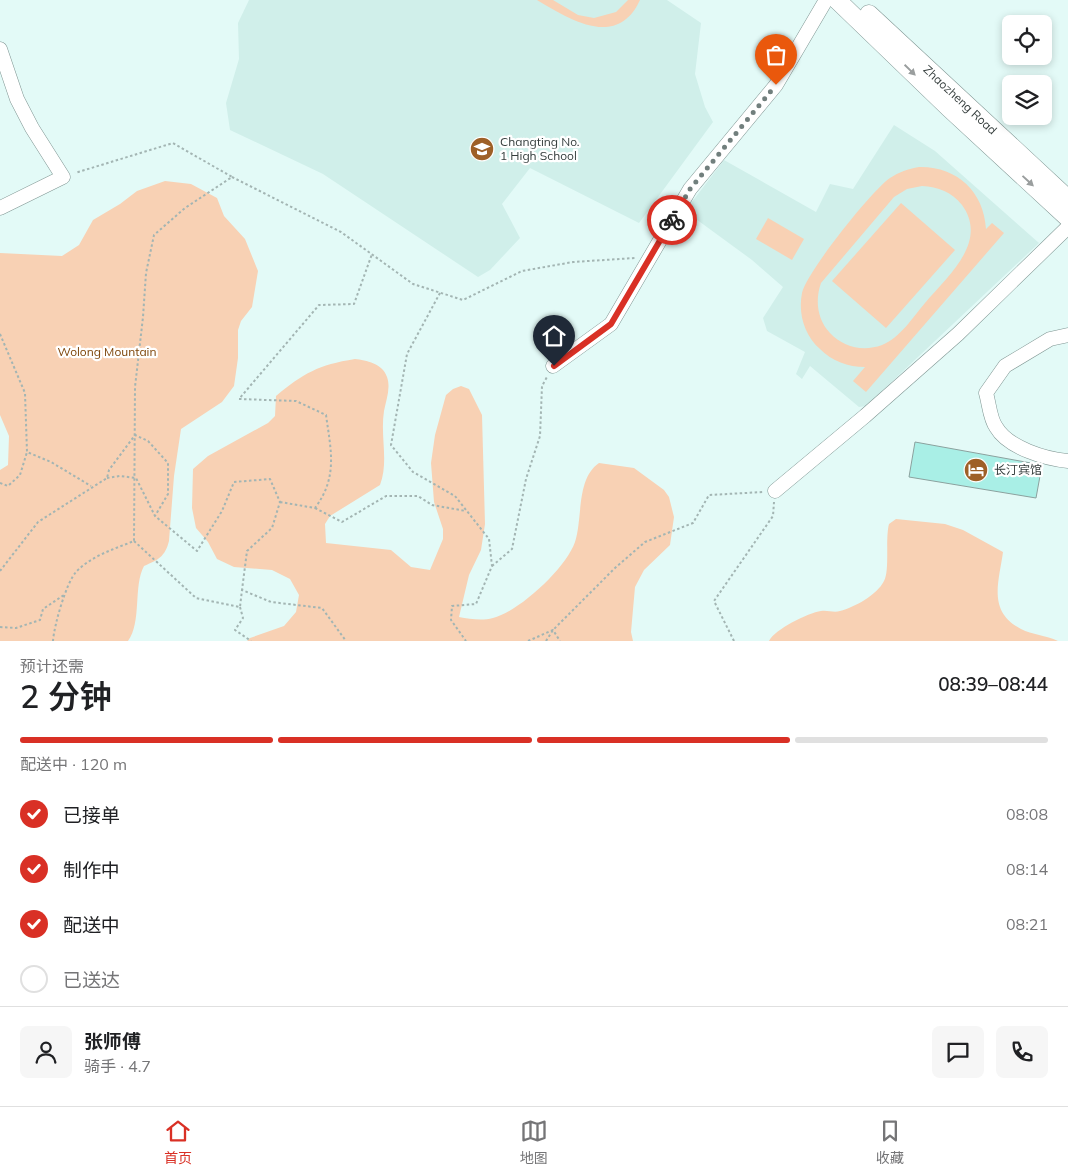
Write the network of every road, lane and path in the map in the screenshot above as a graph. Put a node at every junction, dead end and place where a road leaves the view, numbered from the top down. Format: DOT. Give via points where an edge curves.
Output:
graph roads {
  1 [pos="826,0"];
  2 [pos="837,0"];
  3 [pos="854,0"];
  4 [pos="0,49"];
  5 [pos="63,177"];
  6 [pos="232,177"];
  7 [pos="1068,199"];
  8 [pos="0,208"];
  9 [pos="1068,218"];
  10 [pos="1068,227"];
  11 [pos="372,254"];
  12 [pos="651,257"];
  13 [pos="440,293"];
  14 [pos="0,334"];
  15 [pos="1068,335"];
  16 [pos="554,366"];
  17 [pos="135,435"];
  18 [pos="27,452"];
  19 [pos="1068,461"];
  20 [pos="107,478"];
  21 [pos="136,478"];
  22 [pos="0,483"];
  23 [pos="92,486"];
  24 [pos="775,491"];
  25 [pos="280,502"];
  26 [pos="315,508"];
  27 [pos="466,511"];
  28 [pos="155,516"];
  29 [pos="134,542"];
  30 [pos="492,566"];
  31 [pos="0,572"];
  32 [pos="242,590"];
  33 [pos="66,594"];
  34 [pos="240,607"];
  35 [pos="0,627"];
  36 [pos="553,630"];
  37 [pos="53,641"];
  38 [pos="251,641"];
  39 [pos="346,641"];
  40 [pos="466,641"];
  41 [pos="528,641"];
  42 [pos="546,641"];
  43 [pos="560,641"];
  44 [pos="734,641"];
  1 -- 12 [label="street" via="776,85 690,189"];
  2 -- 9 [label="main road, one-way"];
  3 -- 7 [label="main road, Zhaozheng Road"];
  4 -- 5 [label="street" via="17,98"];
  5 -- 6 [label="path" via="172,143"];
  5 -- 8 [label="street"];
  6 -- 11 [label="path" via="341,232"];
  6 -- 17 [label="path" via="185,208 154,235 146,272 134,387"];
  10 -- 24 [label="street" via="958,334"];
  11 -- 13 [label="path" via="413,284"];
  11 -- 26 [label="path" via="354,304 319,305 239,399 296,401 326,415 332,464 326,493"];
  12 -- 13 [label="path" via="573,262 522,271 463,300"];
  12 -- 16 [label="street" via="611,324"];
  13 -- 27 [label="path" via="407,354 391,445 412,472 455,496"];
  14 -- 18 [label="path" via="25,393"];
  15 -- 19 [label="street" via="1050,339 1005,366 986,393 996,427 1017,447"];
  16 -- 30 [label="path" via="542,386 540,436 526,479 512,549"];
  17 -- 20 [label="path" via="109,470"];
  17 -- 21 [label="path"];
  17 -- 28 [label="path" via="148,441 168,463 168,494"];
  18 -- 22 [label="path" via="20,475 8,486"];
  18 -- 23 [label="path"];
  20 -- 21 [label="path"];
  20 -- 23 [label="path"];
  21 -- 28 [label="path"];
  21 -- 29 [label="path"];
  23 -- 31 [label="path" via="38,522"];
  24 -- 36 [label="path" via="709,495 693,522 646,542"];
  24 -- 44 [label="path" via="773,516 714,601"];
  25 -- 26 [label="path"];
  25 -- 28 [label="path" via="270,479 234,482 222,511 197,551"];
  25 -- 32 [label="path" via="272,528 248,551"];
  26 -- 27 [label="path" via="342,522 386,496 418,496 432,505"];
  27 -- 30 [label="path" via="490,539"];
  29 -- 33 [label="path" via="103,553 75,573"];
  29 -- 34 [label="path" via="196,598"];
  30 -- 40 [label="path" via="476,604 452,606 451,620"];
  32 -- 34 [label="path"];
  32 -- 39 [label="path" via="271,602 322,608"];
  33 -- 35 [label="path" via="44,609 40,620 16,628"];
  33 -- 37 [label="path"];
  34 -- 38 [label="path" via="243,618 235,630"];
  36 -- 41 [label="path"];
  36 -- 42 [label="path"];
  36 -- 43 [label="path"];
}
